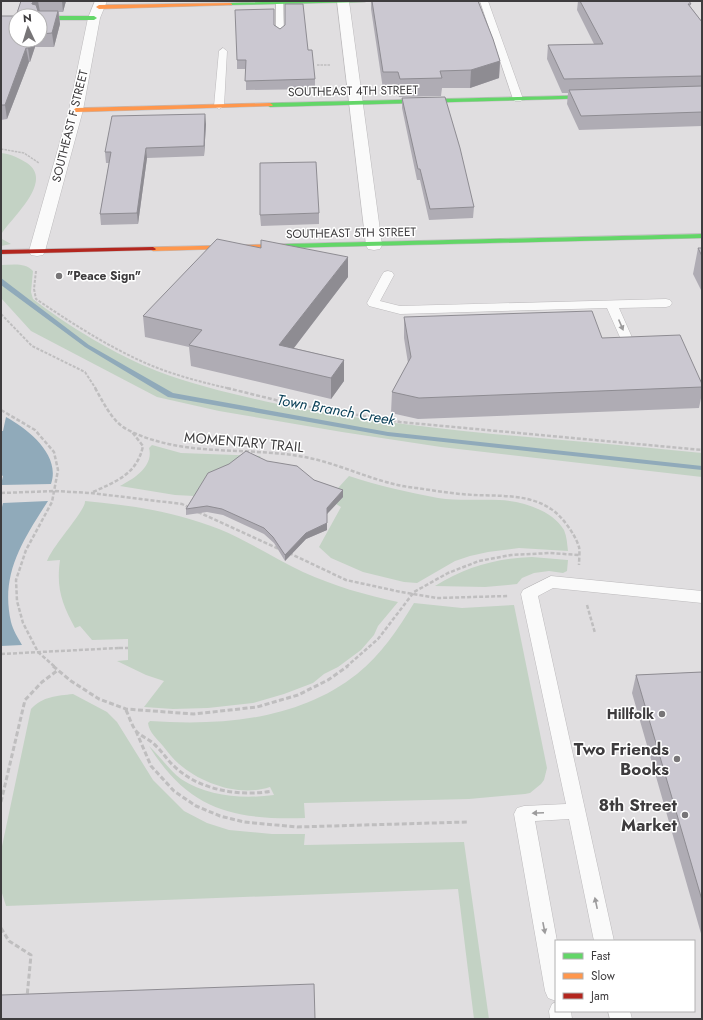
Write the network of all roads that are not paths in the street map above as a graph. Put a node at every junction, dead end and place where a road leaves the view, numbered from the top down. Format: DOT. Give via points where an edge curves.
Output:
graph roads {
  1 [pos="365,1"];
  2 [pos="484,1"];
  3 [pos="343,2"];
  4 [pos="279,3"];
  5 [pos="98,8"];
  6 [pos="48,17"];
  7 [pos="280,34"];
  8 [pos="223,51"];
  9 [pos="610,97"];
  10 [pos="518,99"];
  11 [pos="356,103"];
  12 [pos="219,106"];
  13 [pos="76,110"];
  14 [pos="702,236"];
  15 [pos="374,245"];
  16 [pos="37,251"];
  17 [pos="1,252"];
  18 [pos="388,275"];
  19 [pos="666,303"];
  20 [pos="612,305"];
  21 [pos="650,347"];
  22 [pos="702,597"];
  23 [pos="577,811"];
  24 [pos="604,940"];
  25 [pos="555,985"];
  1 -- 3 [label="street"];
  2 -- 10 [label="lane"];
  3 -- 4 [label="street"];
  3 -- 11 [label="street"];
  4 -- 5 [label="street"];
  4 -- 7 [label="lane"];
  5 -- 6 [label="street"];
  5 -- 13 [label="street, SOUTHEAST F STREET"];
  8 -- 12 [label="lane"];
  9 -- 10 [label="street, SOUTHEAST 4TH STREET"];
  10 -- 11 [label="street, SOUTHEAST 4TH STREET"];
  11 -- 12 [label="street, SOUTHEAST 4TH STREET"];
  11 -- 15 [label="street"];
  12 -- 13 [label="street, SOUTHEAST 4TH STREET"];
  13 -- 16 [label="street, SOUTHEAST F STREET"];
  14 -- 15 [label="street, SOUTHEAST 5TH STREET"];
  15 -- 16 [label="street, SOUTHEAST 5TH STREET"];
  16 -- 17 [label="street, SOUTHEAST 5TH STREET"];
  18 -- 20 [label="lane" via="373,303 400,310"];
  19 -- 20 [label="lane"];
  20 -- 21 [label="lane, one-way" via="629,344 636,348"];
  22 -- 23 [label="lane" via="551,582 529,594"];
  24 -- 23 [label="lane, one-way"];
  23 -- 25 [label="lane, one-way" via="524,814"];
}
